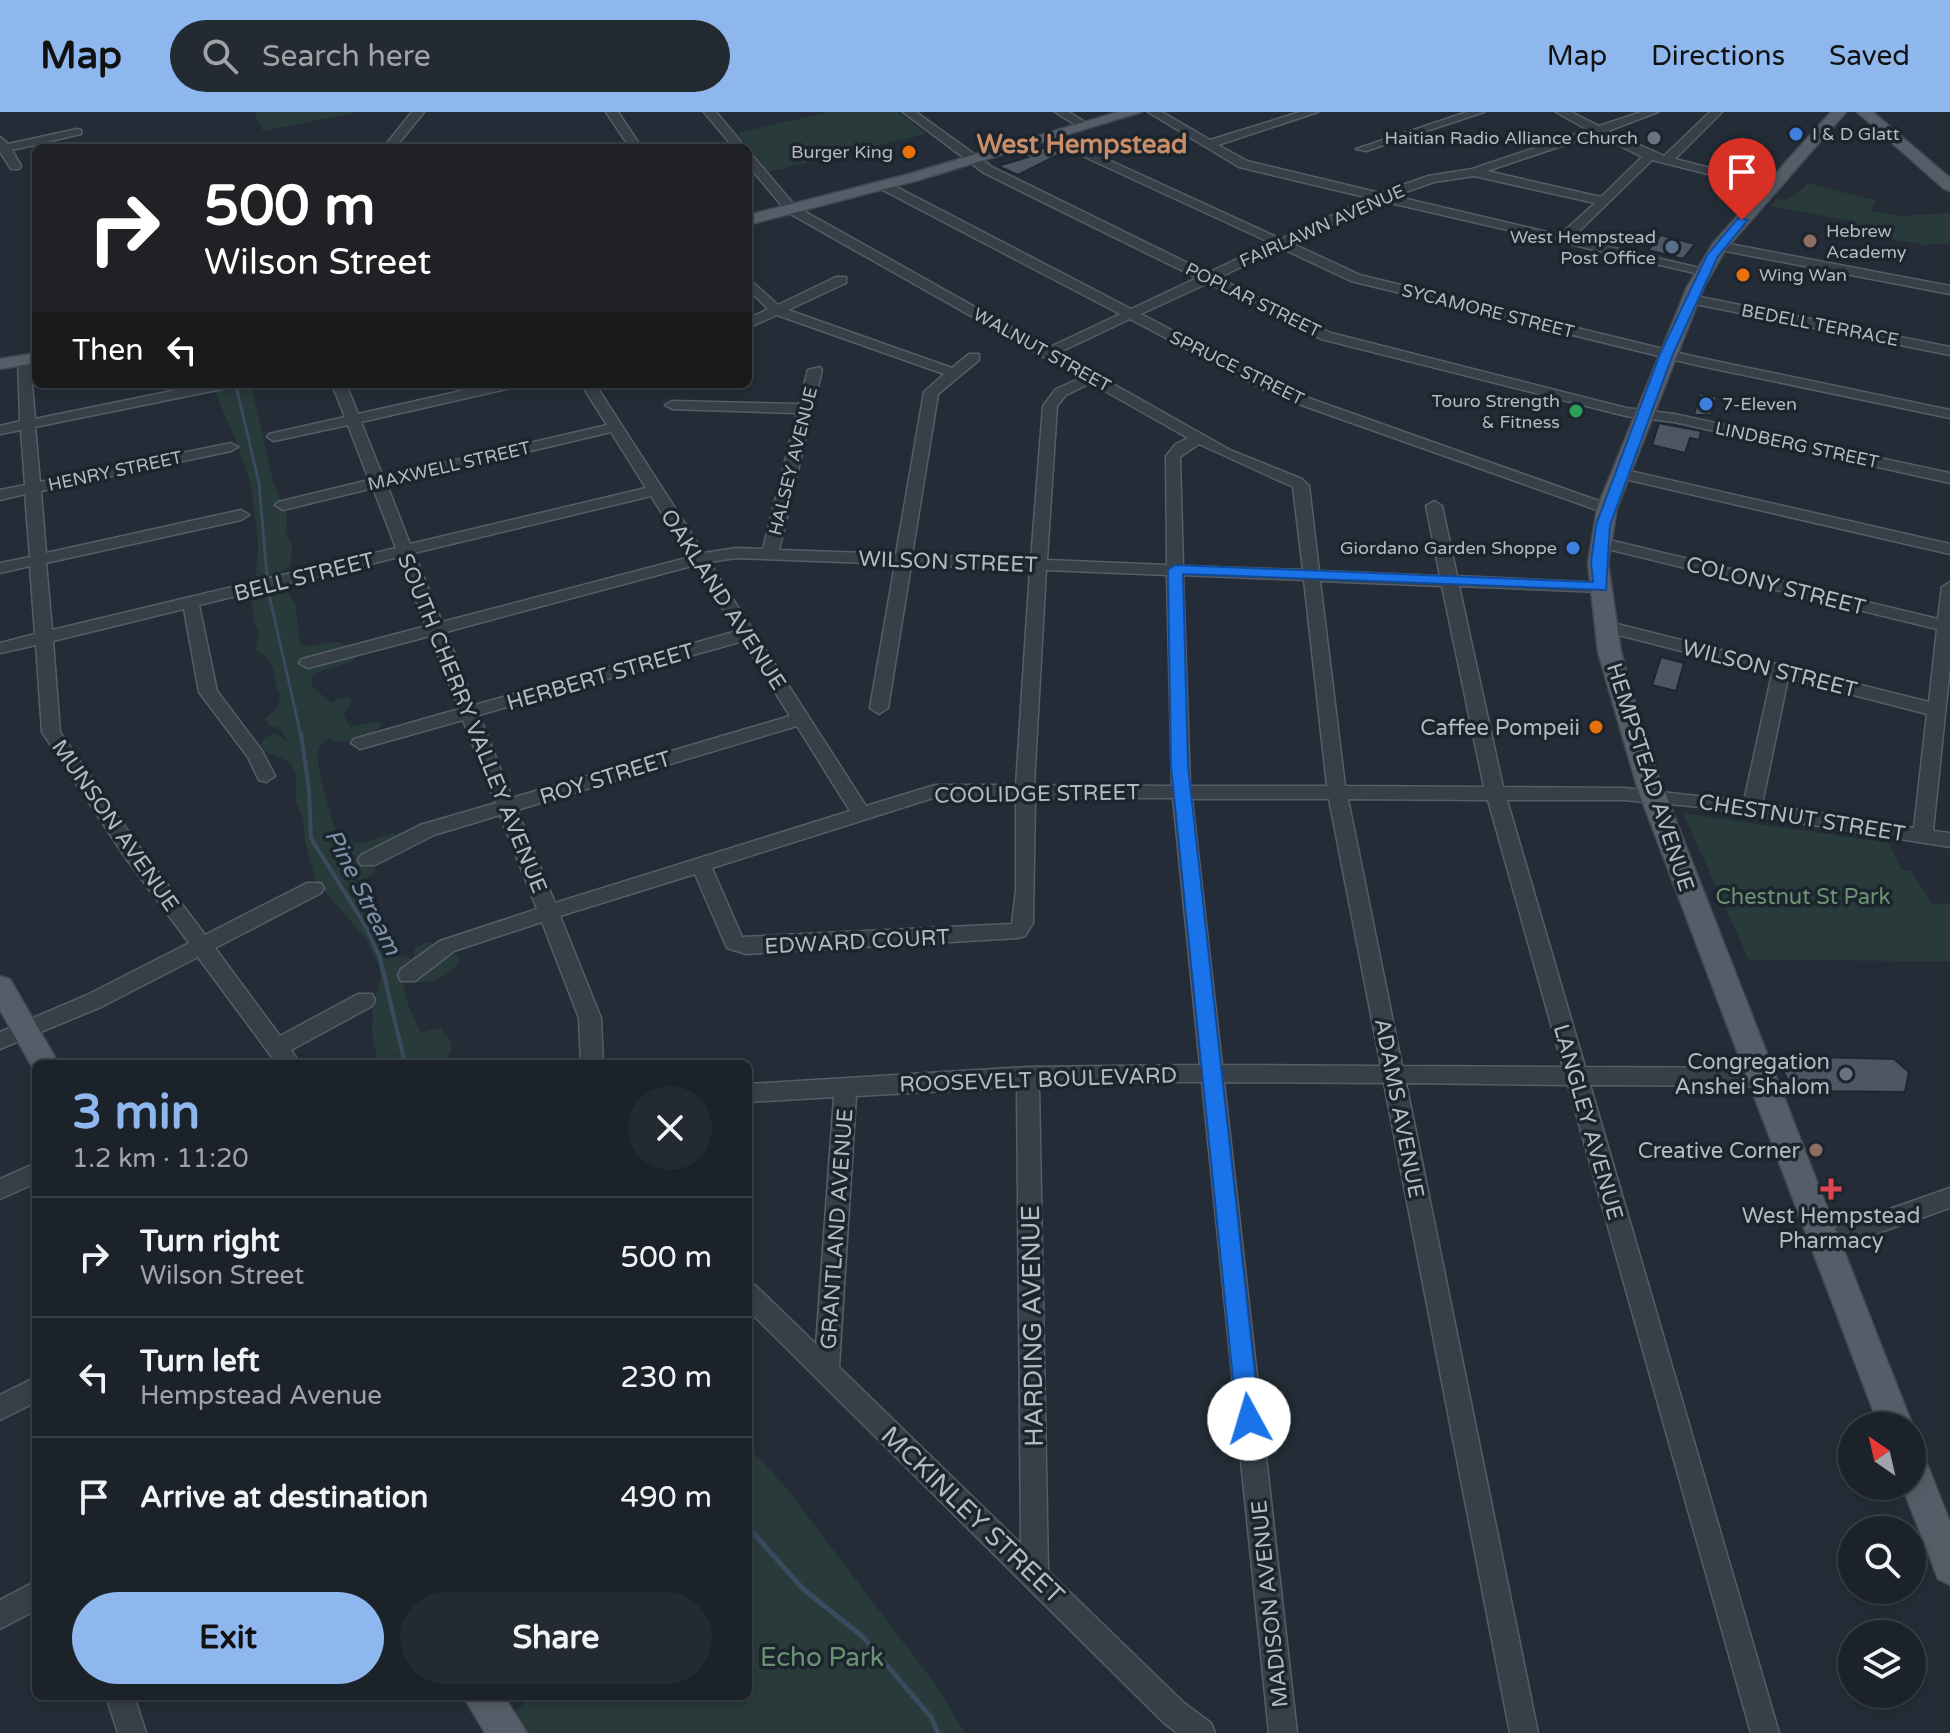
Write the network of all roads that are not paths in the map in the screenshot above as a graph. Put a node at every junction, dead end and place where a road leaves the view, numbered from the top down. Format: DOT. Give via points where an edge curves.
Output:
graph roads {
  1 [pos="418,112"];
  2 [pos="612,112"];
  3 [pos="710,112"];
  4 [pos="909,112"];
  5 [pos="1061,112"];
  6 [pos="1134,112"];
  7 [pos="1154,112"];
  8 [pos="1312,112"];
  9 [pos="1478,112"];
  10 [pos="1562,112"];
  11 [pos="1652,112"];
  12 [pos="1716,112"];
  13 [pos="1838,113"];
  14 [pos="1868,115"];
  15 [pos="1085,126"];
  16 [pos="1598,130"];
  17 [pos="77,132"];
  18 [pos="1050,137"];
  19 [pos="392,144"];
  20 [pos="633,144"];
  21 [pos="737,144"];
  22 [pos="1208,144"];
  23 [pos="2,146"];
  24 [pos="1362,149"];
  25 [pos="1650,156"];
  26 [pos="974,159"];
  27 [pos="1667,160"];
  28 [pos="752,162"];
  29 [pos="15,166"];
  30 [pos="1474,172"];
  31 [pos="883,185"];
  32 [pos="1950,186"];
  33 [pos="1772,188"];
  34 [pos="1380,197"];
  35 [pos="1604,201"];
  36 [pos="791,209"];
  37 [pos="752,219"];
  38 [pos="1563,240"];
  39 [pos="1281,244"];
  40 [pos="1719,246"];
  41 [pos="1703,273"];
  42 [pos="1208,278"];
  43 [pos="841,280"];
  44 [pos="752,286"];
  45 [pos="1950,290"];
  46 [pos="1690,299"];
  47 [pos="777,311"];
  48 [pos="1130,315"];
  49 [pos="752,322"];
  50 [pos="1950,351"];
  51 [pos="1048,353"];
  52 [pos="1666,354"];
  53 [pos="974,357"];
  54 [pos="29,359"];
  55 [pos="0,364"];
  56 [pos="815,370"];
  57 [pos="953,373"];
  58 [pos="1091,378"];
  59 [pos="207,388"];
  60 [pos="341,388"];
  61 [pos="493,388"];
  62 [pos="591,388"];
  63 [pos="672,405"];
  64 [pos="806,409"];
  65 [pos="1950,414"];
  66 [pos="1644,415"];
  67 [pos="353,419"];
  68 [pos="26,425"];
  69 [pos="615,427"];
  70 [pos="0,430"];
  71 [pos="274,437"];
  72 [pos="1199,439"];
  73 [pos="231,447"];
  74 [pos="1621,474"];
  75 [pos="1950,478"];
  76 [pos="1298,480"];
  77 [pos="378,482"];
  78 [pos="31,489"];
  79 [pos="655,490"];
  80 [pos="0,495"];
  81 [pos="283,505"];
  82 [pos="1434,506"];
  83 [pos="1608,509"];
  84 [pos="241,515"];
  85 [pos="1601,543"];
  86 [pos="1950,549"];
  87 [pos="406,552"];
  88 [pos="770,553"];
  89 [pos="699,559"];
  90 [pos="904,559"];
  91 [pos="36,560"];
  92 [pos="1039,564"];
  93 [pos="0,568"];
  94 [pos="1175,570"];
  95 [pos="1312,575"];
  96 [pos="1450,581"];
  97 [pos="1601,587"];
  98 [pos="1950,587"];
  99 [pos="191,604"];
  100 [pos="1605,626"];
  101 [pos="1948,627"];
  102 [pos="436,628"];
  103 [pos="747,634"];
  104 [pos="42,638"];
  105 [pos="0,648"];
  106 [pos="308,663"];
  107 [pos="1781,671"];
  108 [pos="879,708"];
  109 [pos="1936,710"];
  110 [pos="469,713"];
  111 [pos="801,719"];
  112 [pos="360,743"];
  113 [pos="266,776"];
  114 [pos="1025,791"];
  115 [pos="1182,792"];
  116 [pos="1337,793"];
  117 [pos="1495,794"];
  118 [pos="1653,796"];
  119 [pos="507,807"];
  120 [pos="1752,809"];
  121 [pos="861,813"];
  122 [pos="1923,836"];
  123 [pos="1950,840"];
  124 [pos="368,860"];
  125 [pos="701,864"];
  126 [pos="314,888"];
  127 [pos="548,912"];
  128 [pos="201,946"];
  129 [pos="408,975"];
  130 [pos="0,986"];
  131 [pos="365,1000"];
  132 [pos="26,1030"];
  133 [pos="0,1041"];
  134 [pos="283,1056"];
  135 [pos="43,1060"];
  136 [pos="592,1060"];
  137 [pos="1212,1073"];
  138 [pos="1393,1074"];
  139 [pos="1028,1076"];
  140 [pos="1576,1076"];
  141 [pos="1759,1077"];
  142 [pos="846,1087"];
  143 [pos="752,1093"];
  144 [pos="32,1175"];
  145 [pos="0,1189"];
  146 [pos="1950,1198"];
  147 [pos="1826,1241"];
  148 [pos="752,1298"];
  149 [pos="826,1372"];
  150 [pos="32,1391"];
  151 [pos="0,1408"];
  152 [pos="1891,1412"];
  153 [pos="1925,1500"];
  154 [pos="1950,1567"];
  155 [pos="1035,1575"];
  156 [pos="32,1597"];
  157 [pos="0,1615"];
  158 [pos="121,1700"];
  159 [pos="484,1700"];
  160 [pos="132,1733"];
  161 [pos="508,1733"];
  162 [pos="1201,1733"];
  163 [pos="1283,1733"];
  164 [pos="1524,1733"];
  165 [pos="1765,1733"];
  1 -- 19 [label="street"];
  2 -- 20 [label="street"];
  3 -- 21 [label="street"];
  4 -- 26 [label="street, POPLAR STREET"];
  5 -- 15 [label="street"];
  6 -- 15 [label="main road"];
  7 -- 22 [label="street"];
  8 -- 22 [label="street"];
  9 -- 24 [label="street"];
  10 -- 16 [label="street"];
  11 -- 16 [label="street, FAIRLAWN AVENUE"];
  12 -- 27 [label="street"];
  13 -- 14 [label="main road"];
  13 -- 33 [label="main road, HEMPSTEAD AVENUE"];
  14 -- 32 [label="main road"];
  15 -- 18 [label="main road"];
  16 -- 25 [label="street"];
  16 -- 30 [label="street, FAIRLAWN AVENUE"];
  17 -- 23 [label="street"];
  18 -- 26 [label="main road"];
  18 -- 39 [label="street, SYCAMORE STREET"];
  22 -- 34 [label="street" via="1243,164"];
  23 -- 29 [label="street"];
  25 -- 27 [label="street"];
  25 -- 35 [label="street"];
  26 -- 31 [label="main road"];
  26 -- 42 [label="street, POPLAR STREET"];
  27 -- 33 [label="street"];
  28 -- 36 [label="street"];
  30 -- 34 [label="street, FAIRLAWN AVENUE" via="1432,179"];
  30 -- 35 [label="street"];
  31 -- 36 [label="main road"];
  31 -- 48 [label="street, SPRUCE STREET"];
  33 -- 40 [label="main road, HEMPSTEAD AVENUE"];
  34 -- 38 [label="street"];
  34 -- 39 [label="street, FAIRLAWN AVENUE"];
  35 -- 38 [label="street"];
  36 -- 37 [label="main road"];
  36 -- 51 [label="street, WALNUT STREET"];
  38 -- 41 [label="street"];
  39 -- 42 [label="street, FAIRLAWN AVENUE"];
  39 -- 52 [label="street, SYCAMORE STREET" via="1356,278"];
  40 -- 41 [label="main road, HEMPSTEAD AVENUE"];
  40 -- 45 [label="street"];
  41 -- 46 [label="main road, HEMPSTEAD AVENUE"];
  42 -- 48 [label="street, FAIRLAWN AVENUE"];
  42 -- 66 [label="street, POPLAR STREET" via="1326,336"];
  43 -- 47 [label="street"];
  44 -- 47 [label="street"];
  46 -- 50 [label="street, BEDELL TERRACE"];
  46 -- 52 [label="main road, HEMPSTEAD AVENUE"];
  47 -- 49 [label="street"];
  47 -- 57 [label="street"];
  48 -- 51 [label="street, FAIRLAWN AVENUE"];
  48 -- 83 [label="street, SPRUCE STREET" via="1281,393"];
  51 -- 58 [label="street, WALNUT STREET"];
  52 -- 65 [label="street, SYCAMORE STREET"];
  52 -- 66 [label="main road, HEMPSTEAD AVENUE"];
  53 -- 57 [label="street"];
  54 -- 55 [label="main road"];
  54 -- 68 [label="street, MUNSON AVENUE"];
  56 -- 64 [label="street, HALSEY AVENUE"];
  57 -- 90 [label="street" via="931,392"];
  58 -- 72 [label="street, WALNUT STREET"];
  58 -- 92 [label="street" via="1061,392 1050,406"];
  59 -- 68 [label="street"];
  60 -- 67 [label="street, SOUTH CHERRY VALLEY AVENUE"];
  61 -- 67 [label="street"];
  62 -- 69 [label="street, OAKLAND AVENUE"];
  63 -- 64 [label="street"];
  64 -- 88 [label="street, HALSEY AVENUE"];
  66 -- 74 [label="main road, HEMPSTEAD AVENUE"];
  66 -- 75 [label="street, LINDBERG STREET"];
  67 -- 71 [label="street"];
  67 -- 77 [label="street, SOUTH CHERRY VALLEY AVENUE"];
  68 -- 70 [label="street"];
  68 -- 78 [label="street, MUNSON AVENUE"];
  69 -- 77 [label="street, MAXWELL STREET"];
  69 -- 79 [label="street, OAKLAND AVENUE"];
  72 -- 76 [label="street, WALNUT STREET" via="1244,463"];
  72 -- 94 [label="street, MADISON AVENUE" via="1173,456"];
  73 -- 78 [label="street, HENRY STREET"];
  74 -- 83 [label="main road, HEMPSTEAD AVENUE"];
  74 -- 86 [label="street"];
  76 -- 95 [label="street, ADAMS AVENUE"];
  77 -- 81 [label="street, MAXWELL STREET"];
  77 -- 87 [label="street, SOUTH CHERRY VALLEY AVENUE"];
  78 -- 80 [label="street, HENRY STREET"];
  78 -- 91 [label="street, MUNSON AVENUE"];
  79 -- 87 [label="street, BELL STREET"];
  79 -- 89 [label="street, OAKLAND AVENUE"];
  82 -- 96 [label="street, LANGLEY AVENUE"];
  83 -- 85 [label="main road, HEMPSTEAD AVENUE"];
  84 -- 91 [label="street"];
  85 -- 97 [label="main road, HEMPSTEAD AVENUE"];
  85 -- 101 [label="street, COLONY STREET"];
  87 -- 99 [label="street, BELL STREET"];
  87 -- 102 [label="street, SOUTH CHERRY VALLEY AVENUE"];
  88 -- 89 [label="street, WILSON STREET"];
  88 -- 90 [label="street, WILSON STREET"];
  89 -- 102 [label="street, WILSON STREET"];
  89 -- 103 [label="street, OAKLAND AVENUE"];
  90 -- 92 [label="street, WILSON STREET"];
  90 -- 108 [label="street"];
  91 -- 93 [label="street"];
  91 -- 104 [label="street, MUNSON AVENUE"];
  92 -- 94 [label="street, WILSON STREET"];
  92 -- 114 [label="street"];
  94 -- 95 [label="street, WILSON STREET"];
  94 -- 115 [label="street, MADISON AVENUE"];
  95 -- 96 [label="street, WILSON STREET"];
  95 -- 116 [label="street, ADAMS AVENUE"];
  96 -- 97 [label="street, WILSON STREET"];
  96 -- 117 [label="street, LANGLEY AVENUE"];
  97 -- 100 [label="main road, HEMPSTEAD AVENUE"];
  98 -- 101 [label="street"];
  99 -- 104 [label="street, BELL STREET"];
  99 -- 113 [label="street" via="208,692"];
  100 -- 107 [label="street, WILSON STREET"];
  100 -- 118 [label="main road, HEMPSTEAD AVENUE"];
  101 -- 109 [label="street"];
  102 -- 106 [label="street, WILSON STREET"];
  102 -- 110 [label="street, SOUTH CHERRY VALLEY AVENUE"];
  103 -- 110 [label="street, HERBERT STREET"];
  103 -- 111 [label="street, OAKLAND AVENUE"];
  104 -- 105 [label="street, BELL STREET"];
  104 -- 128 [label="street, MUNSON AVENUE" via="51,732"];
  107 -- 109 [label="street, WILSON STREET"];
  107 -- 120 [label="street"];
  109 -- 122 [label="street"];
  110 -- 112 [label="street, HERBERT STREET"];
  110 -- 119 [label="street, SOUTH CHERRY VALLEY AVENUE"];
  111 -- 119 [label="street, ROY STREET"];
  111 -- 121 [label="street, OAKLAND AVENUE"];
  114 -- 115 [label="street, COOLIDGE STREET"];
  114 -- 121 [label="street, COOLIDGE STREET" via="935,791"];
  114 -- 125 [label="street, EDWARD COURT" via="1026,890 1018,931 746,946 734,943"];
  115 -- 116 [label="street, COOLIDGE STREET"];
  115 -- 137 [label="street, MADISON AVENUE"];
  116 -- 117 [label="street, COOLIDGE STREET"];
  116 -- 138 [label="street, ADAMS AVENUE"];
  117 -- 118 [label="street, COOLIDGE STREET"];
  117 -- 140 [label="street, LANGLEY AVENUE"];
  118 -- 120 [label="street, CHESTNUT STREET"];
  118 -- 141 [label="main road, HEMPSTEAD AVENUE"];
  119 -- 124 [label="street, ROY STREET" via="427,830"];
  119 -- 127 [label="street, SOUTH CHERRY VALLEY AVENUE"];
  120 -- 122 [label="street, CHESTNUT STREET"];
  121 -- 125 [label="street, COOLIDGE STREET"];
  122 -- 123 [label="street, CHESTNUT STREET"];
  125 -- 127 [label="street, COOLIDGE STREET"];
  126 -- 128 [label="street"];
  127 -- 129 [label="street, COOLIDGE STREET" via="447,946"];
  127 -- 136 [label="street, SOUTH CHERRY VALLEY AVENUE" via="590,1018"];
  128 -- 132 [label="street"];
  128 -- 134 [label="street, MUNSON AVENUE"];
  130 -- 132 [label="main road"];
  131 -- 134 [label="street"];
  132 -- 133 [label="street"];
  132 -- 135 [label="main road"];
  137 -- 138 [label="street, ROOSEVELT BOULEVARD"];
  137 -- 139 [label="street, ROOSEVELT BOULEVARD"];
  137 -- 163 [label="street, MADISON AVENUE"];
  138 -- 140 [label="street, ROOSEVELT BOULEVARD"];
  138 -- 164 [label="street, ADAMS AVENUE"];
  139 -- 142 [label="street, ROOSEVELT BOULEVARD"];
  139 -- 155 [label="street, HARDING AVENUE"];
  140 -- 141 [label="street, ROOSEVELT BOULEVARD"];
  140 -- 165 [label="street, LANGLEY AVENUE"];
  141 -- 147 [label="main road, HEMPSTEAD AVENUE"];
  142 -- 143 [label="street, ROOSEVELT BOULEVARD"];
  142 -- 149 [label="street, GRANTLAND AVENUE"];
  144 -- 145 [label="street"];
  146 -- 147 [label="street"];
  147 -- 152 [label="main road, HEMPSTEAD AVENUE"];
  148 -- 149 [label="street, MCKINLEY STREET"];
  149 -- 155 [label="street, MCKINLEY STREET"];
  150 -- 151 [label="street"];
  153 -- 154 [label="main road"];
  155 -- 162 [label="street, MCKINLEY STREET" via="1174,1713"];
  156 -- 157 [label="street"];
  158 -- 160 [label="street"];
  159 -- 161 [label="main road"];
}
